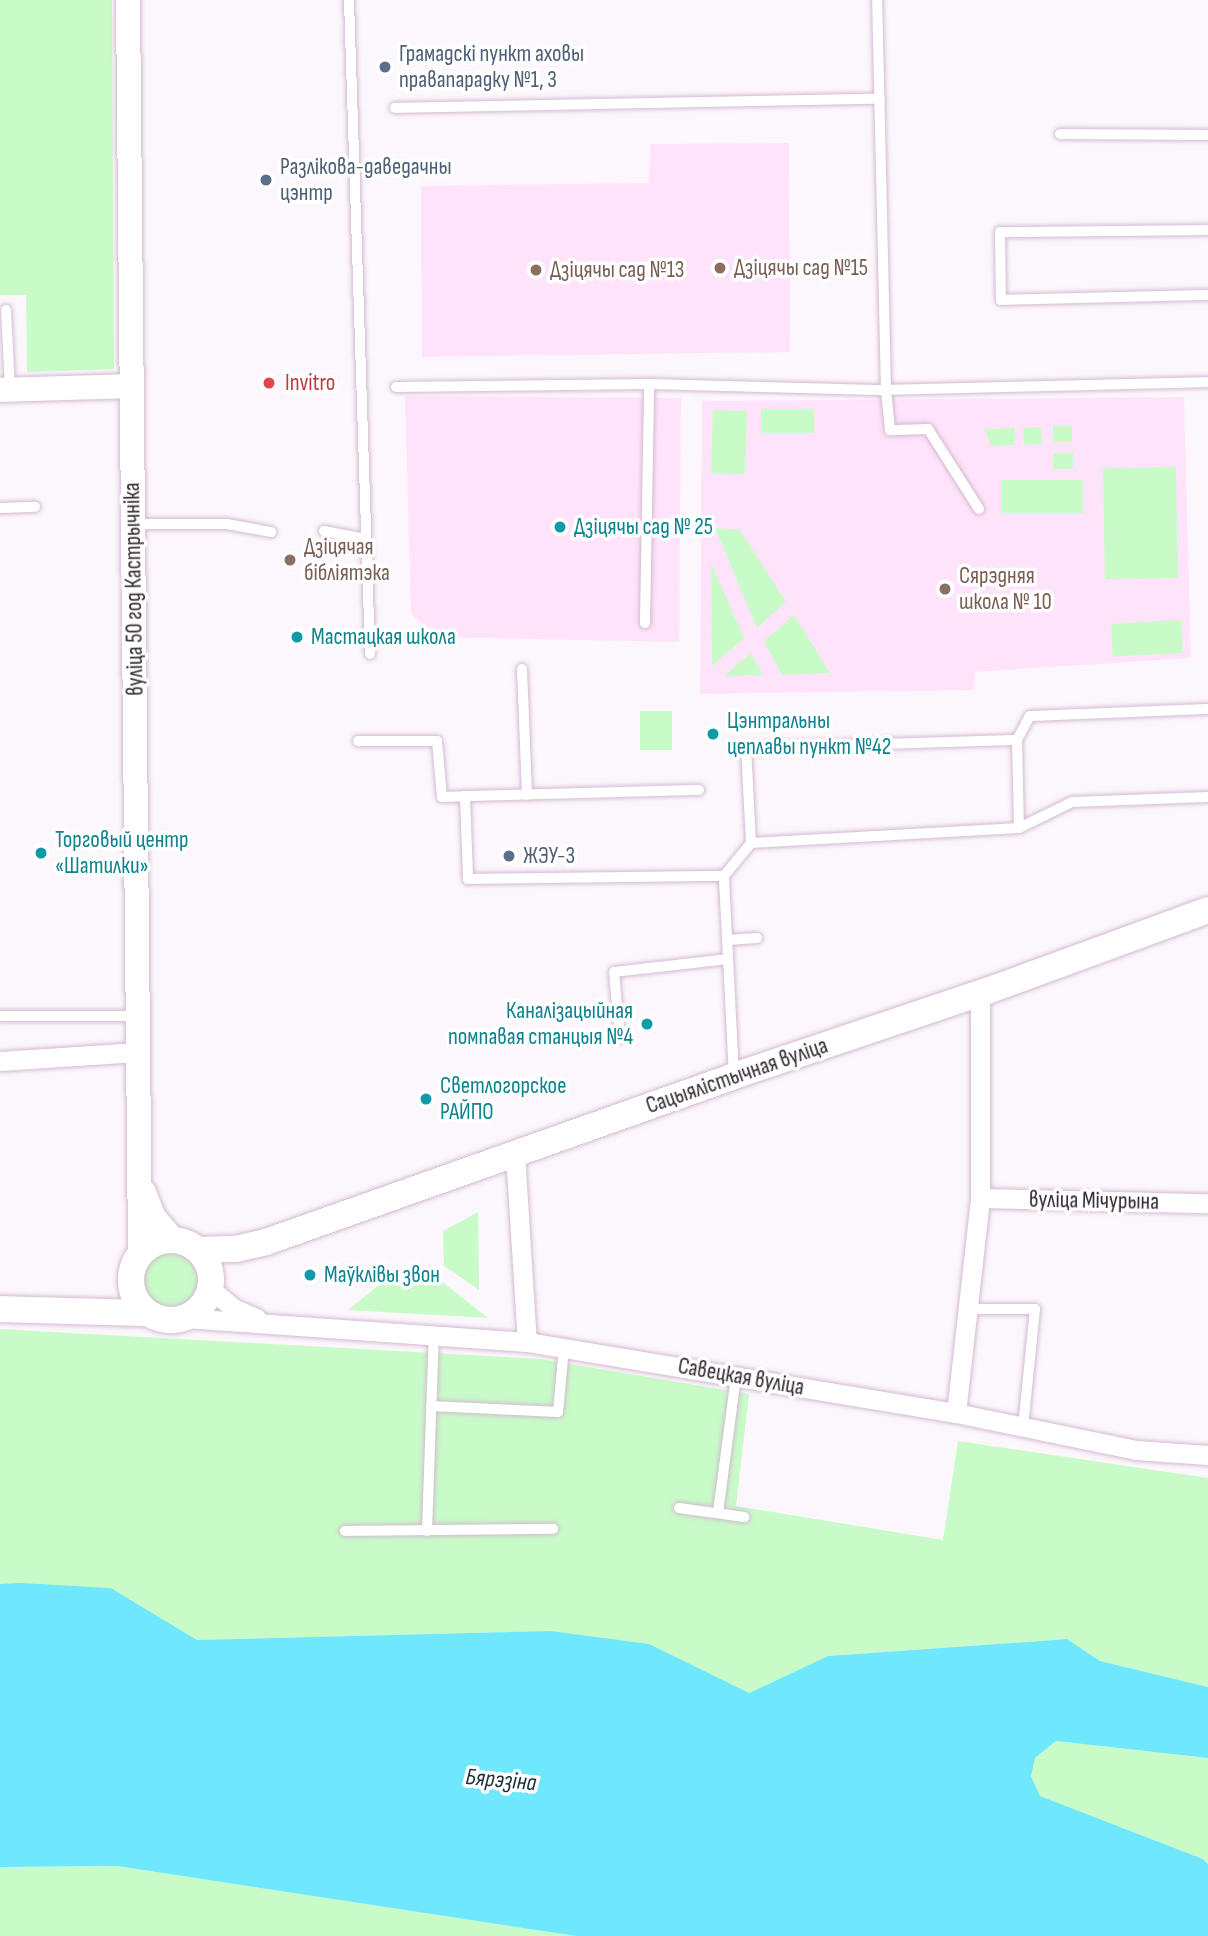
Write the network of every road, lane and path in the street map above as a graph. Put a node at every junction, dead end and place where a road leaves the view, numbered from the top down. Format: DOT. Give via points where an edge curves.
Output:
graph roads {
  1 [pos="128,0"];
  2 [pos="349,0"];
  3 [pos="877,0"];
  4 [pos="880,99"];
  5 [pos="395,108"];
  6 [pos="1060,134"];
  7 [pos="1208,135"];
  8 [pos="1208,230"];
  9 [pos="1208,295"];
  10 [pos="5,310"];
  11 [pos="1208,382"];
  12 [pos="649,384"];
  13 [pos="132,386"];
  14 [pos="396,387"];
  15 [pos="5,390"];
  16 [pos="886,390"];
  17 [pos="35,507"];
  18 [pos="0,508"];
  19 [pos="979,509"];
  20 [pos="133,524"];
  21 [pos="324,531"];
  22 [pos="271,532"];
  23 [pos="366,539"];
  24 [pos="645,623"];
  25 [pos="370,654"];
  26 [pos="522,668"];
  27 [pos="1208,709"];
  28 [pos="1017,740"];
  29 [pos="358,741"];
  30 [pos="699,789"];
  31 [pos="527,795"];
  32 [pos="465,796"];
  33 [pos="1208,797"];
  34 [pos="1019,828"];
  35 [pos="751,843"];
  36 [pos="724,876"];
  37 [pos="1208,911"];
  38 [pos="757,938"];
  39 [pos="727,940"];
  40 [pos="728,960"];
  41 [pos="980,993"];
  42 [pos="0,1016"];
  43 [pos="138,1016"];
  44 [pos="620,1038"];
  45 [pos="138,1052"];
  46 [pos="0,1061"];
  47 [pos="734,1076"];
  48 [pos="515,1153"];
  49 [pos="139,1178"];
  50 [pos="980,1198"];
  51 [pos="1208,1203"];
  52 [pos="173,1240"];
  53 [pos="265,1242"];
  54 [pos="198,1250"];
  55 [pos="135,1267"];
  56 [pos="210,1281"];
  57 [pos="0,1309"];
  58 [pos="970,1309"];
  59 [pos="57,1310"];
  60 [pos="147,1313"];
  61 [pos="185,1318"];
  62 [pos="270,1323"];
  63 [pos="434,1335"];
  64 [pos="527,1342"];
  65 [pos="564,1347"];
  66 [pos="736,1376"];
  67 [pos="431,1406"];
  68 [pos="956,1413"];
  69 [pos="1023,1427"];
  70 [pos="1208,1455"];
  71 [pos="679,1508"];
  72 [pos="718,1513"];
  73 [pos="744,1517"];
  74 [pos="552,1529"];
  75 [pos="345,1531"];
  76 [pos="427,1531"];
  1 -- 13 [label="street, вуліца 50 год Кастрычніка"];
  2 -- 23 [label="lane"];
  3 -- 4 [label="lane"];
  4 -- 5 [label="lane"];
  4 -- 16 [label="lane"];
  6 -- 7 [label="lane"];
  8 -- 9 [label="lane" via="1000,232 1001,300"];
  10 -- 15 [label="lane"];
  11 -- 16 [label="lane"];
  12 -- 14 [label="lane"];
  12 -- 16 [label="lane"];
  12 -- 24 [label="lane"];
  13 -- 15 [label="street"];
  13 -- 20 [label="street, вуліца 50 год Кастрычніка"];
  16 -- 19 [label="lane" via="890,430 928,429"];
  17 -- 18 [label="lane"];
  20 -- 22 [label="lane" via="227,524"];
  20 -- 43 [label="street, вуліца 50 год Кастрычніка"];
  21 -- 23 [label="lane"];
  23 -- 25 [label="lane"];
  26 -- 31 [label="lane"];
  27 -- 28 [label="lane" via="1030,716"];
  28 -- 34 [label="lane"];
  28 -- 35 [label="lane" via="746,748"];
  29 -- 32 [label="lane" via="437,741 442,797"];
  30 -- 31 [label="lane"];
  31 -- 32 [label="lane"];
  32 -- 36 [label="lane" via="468,879"];
  33 -- 34 [label="lane" via="1072,802"];
  34 -- 35 [label="lane"];
  35 -- 36 [label="lane"];
  36 -- 39 [label="lane"];
  37 -- 41 [label="main road, Сацыялістычная вуліца"];
  38 -- 39 [label="lane"];
  39 -- 40 [label="lane"];
  40 -- 44 [label="lane" via="614,972"];
  40 -- 47 [label="lane"];
  41 -- 47 [label="main road, Сацыялістычная вуліца"];
  41 -- 50 [label="street"];
  42 -- 43 [label="lane"];
  43 -- 45 [label="street, вуліца 50 год Кастрычніка"];
  45 -- 46 [label="street"];
  45 -- 49 [label="street, вуліца 50 год Кастрычніка"];
  47 -- 48 [label="main road, Сацыялістычная вуліца"];
  48 -- 53 [label="main road, Сацыялістычная вуліца"];
  48 -- 64 [label="street"];
  49 -- 52 [label="street, вуліца 50 год Кастрычніка" via="153,1216"];
  49 -- 55 [label="street, вуліца 50 год Кастрычніка"];
  50 -- 51 [label="street, вуліца Мічурына"];
  50 -- 58 [label="street"];
  52 -- 54 [label="main road"];
  52 -- 55 [label="main road" via="149,1247"];
  53 -- 54 [label="main road, Сацыялістычная вуліца" via="236,1249"];
  53 -- 56 [label="main road, Сацыялістычная вуліца"];
  54 -- 56 [label="main road"];
  55 -- 59 [label="main road" via="98,1300"];
  55 -- 60 [label="main road" via="132,1292"];
  56 -- 61 [label="main road" via="196,1311"];
  56 -- 62 [label="street, Савецкая вуліца" via="235,1309"];
  57 -- 59 [label="main road"];
  58 -- 68 [label="street"];
  58 -- 69 [label="lane" via="1035,1309"];
  59 -- 60 [label="main road"];
  60 -- 61 [label="main road" via="159,1319"];
  61 -- 62 [label="street, Савецкая вуліца"];
  62 -- 63 [label="street, Савецкая вуліца"];
  63 -- 64 [label="street, Савецкая вуліца"];
  63 -- 67 [label="lane"];
  64 -- 65 [label="street, Савецкая вуліца"];
  65 -- 66 [label="street, Савецкая вуліца"];
  65 -- 67 [label="lane" via="558,1412"];
  66 -- 68 [label="street, Савецкая вуліца"];
  66 -- 72 [label="lane"];
  67 -- 76 [label="lane"];
  68 -- 69 [label="street, Савецкая вуліца"];
  69 -- 70 [label="street, Савецкая вуліца" via="1136,1450"];
  71 -- 72 [label="lane"];
  72 -- 73 [label="lane"];
  74 -- 76 [label="lane"];
  75 -- 76 [label="lane"];
}
